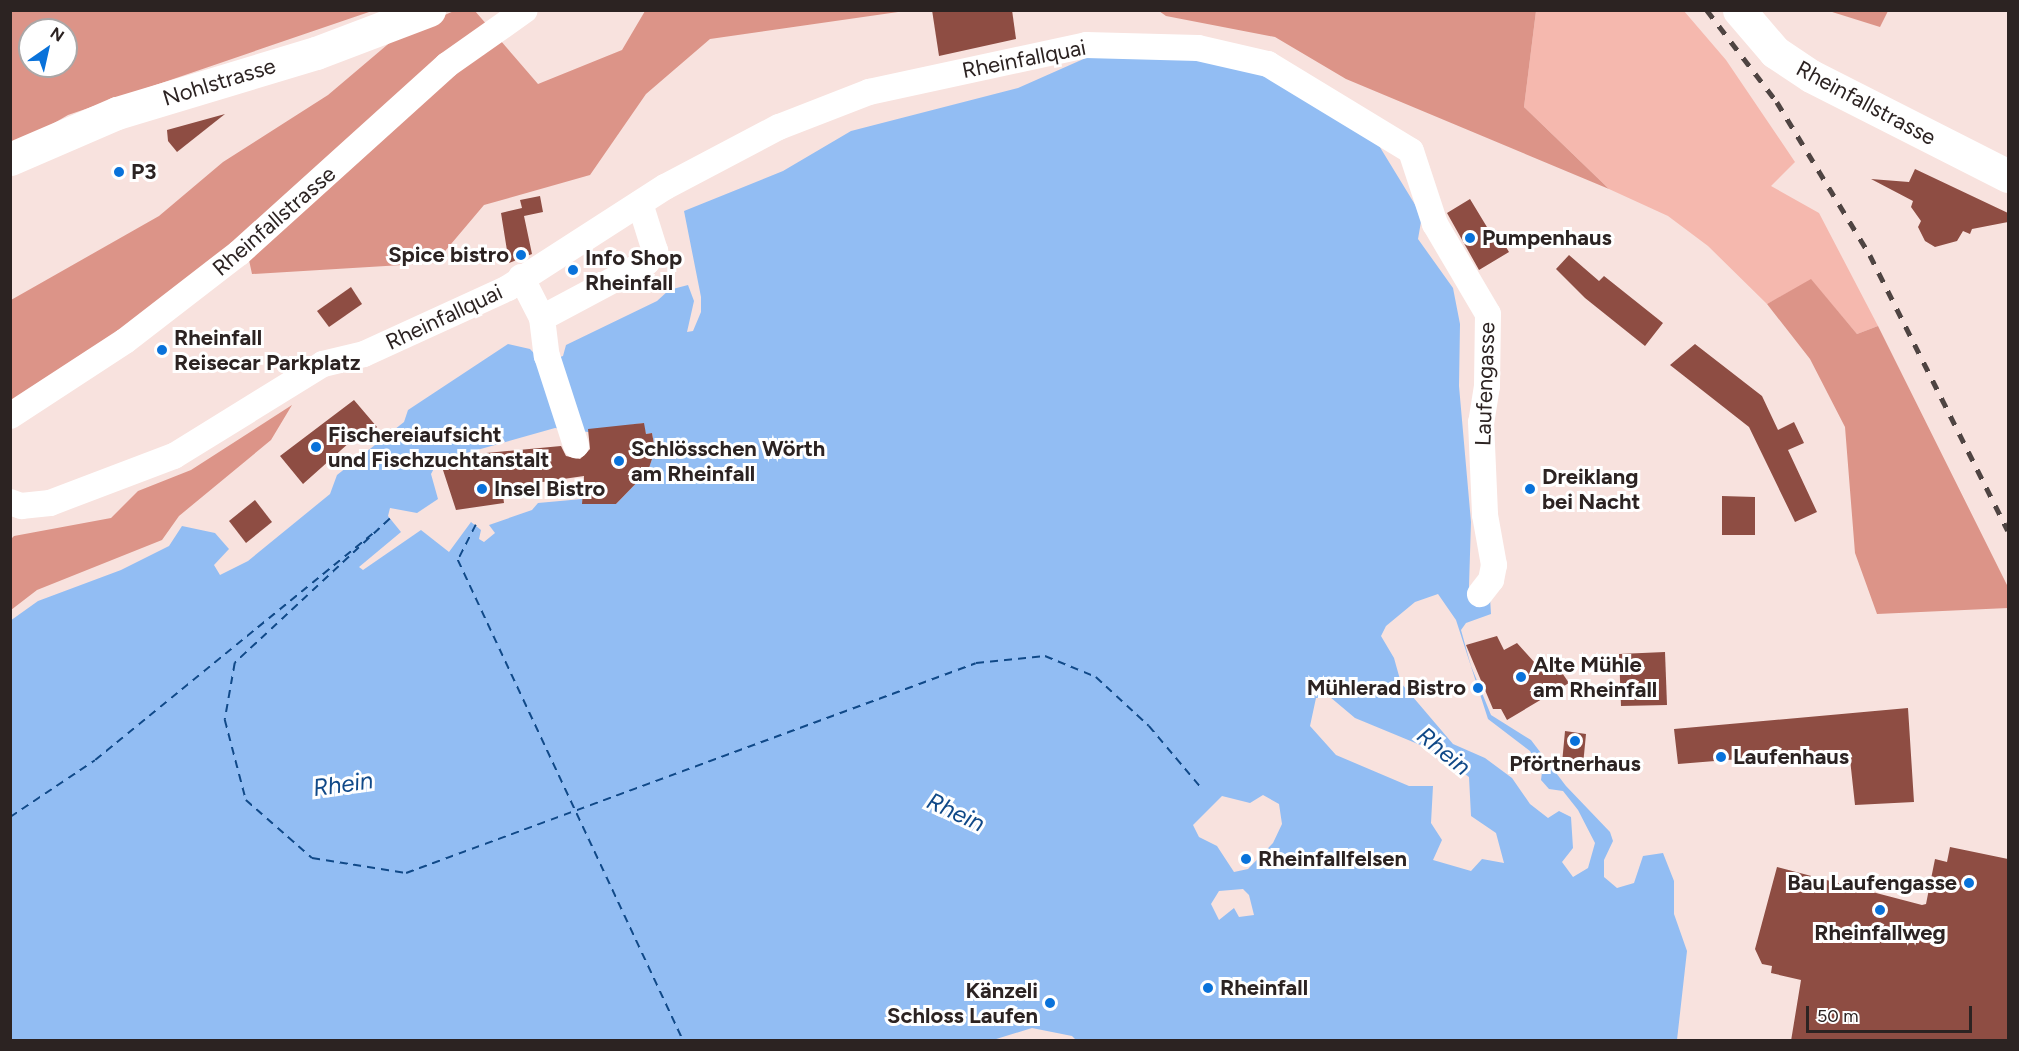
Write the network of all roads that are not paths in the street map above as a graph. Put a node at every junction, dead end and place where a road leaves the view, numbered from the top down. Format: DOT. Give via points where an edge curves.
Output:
graph roads {
  1 [pos="429,10"];
  2 [pos="525,10"];
  3 [pos="1739,10"];
  4 [pos="1411,151"];
  5 [pos="10,159"];
  6 [pos="2008,176"];
  7 [pos="640,202"];
  8 [pos="521,277"];
  9 [pos="542,318"];
  10 [pos="10,416"];
  11 [pos="576,445"];
  12 [pos="10,502"];
  13 [pos="1480,594"];
  1 -- 5 [label="street, Nohlstrasse" via="316,53 117,113"];
  2 -- 10 [label="street, Rheinfallstrasse" via="447,64 215,273 126,341"];
  3 -- 6 [label="street, Rheinfallstrasse" via="1775,52 1811,76"];
  4 -- 7 [label="street, Rheinfallquai" via="1268,64 1203,49 1086,45 869,92 779,127"];
  4 -- 13 [label="street, Laufengasse" via="1434,224 1488,314 1487,386 1481,422 1485,515 1494,565 1491,580"];
  7 -- 8 [label="street, Rheinfallquai"];
  7 -- 9 [label="street" via="655,251 652,257"];
  8 -- 9 [label="street, Rheinfallquai"];
  8 -- 12 [label="street, Rheinfallquai" via="508,288 364,354 323,364 211,436 145,469 50,503 21,506"];
  9 -- 11 [label="street, Rheinfallquai" via="547,356"];
}
